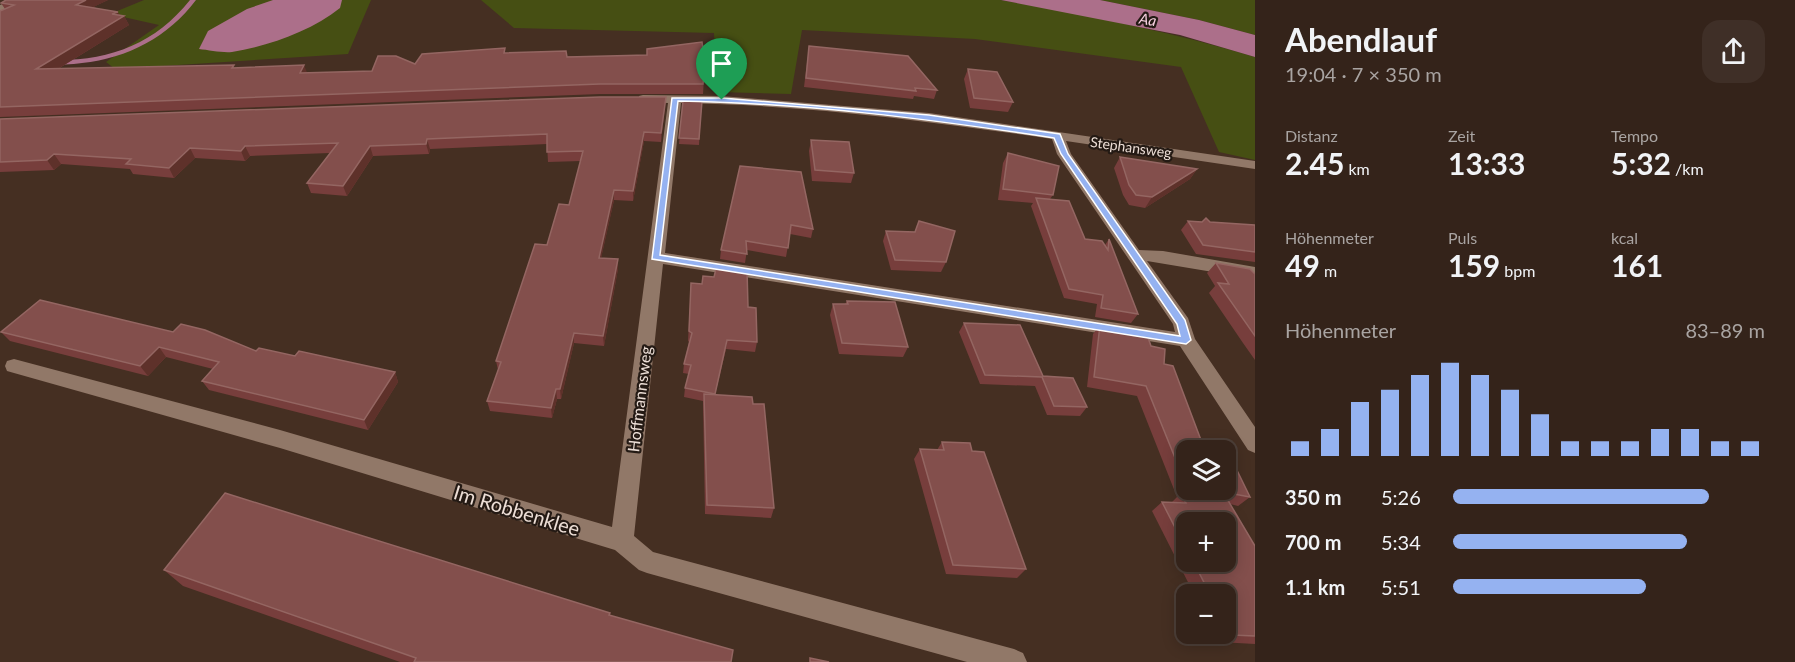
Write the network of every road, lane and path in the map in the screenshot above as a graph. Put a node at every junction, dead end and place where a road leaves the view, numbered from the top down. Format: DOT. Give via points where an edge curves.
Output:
graph roads {
  1 [pos="20,0"];
  2 [pos="0,9"];
  3 [pos="675,99"];
  4 [pos="632,100"];
  5 [pos="1057,136"];
  6 [pos="1255,165"];
  7 [pos="1134,255"];
  8 [pos="656,257"];
  9 [pos="1255,273"];
  10 [pos="1186,340"];
  11 [pos="14,366"];
  12 [pos="1255,444"];
  13 [pos="622,541"];
  14 [pos="1014,662"];
  1 -- 2 [label="street"];
  3 -- 4 [label="street, Stephansweg"];
  3 -- 5 [label="street, Stephansweg" via="830,107"];
  3 -- 8 [label="street, Hoffmannsweg"];
  5 -- 6 [label="street, Stephansweg"];
  5 -- 7 [label="street" via="1064,154"];
  7 -- 9 [label="street" via="1163,256"];
  7 -- 10 [label="street" via="1182,323"];
  8 -- 10 [label="street"];
  8 -- 13 [label="street, Hoffmannsweg"];
  10 -- 12 [label="street"];
  11 -- 13 [label="street, Im Robbenklee" via="280,439"];
  13 -- 14 [label="street, Im Robbenklee" via="646,562"];
}
